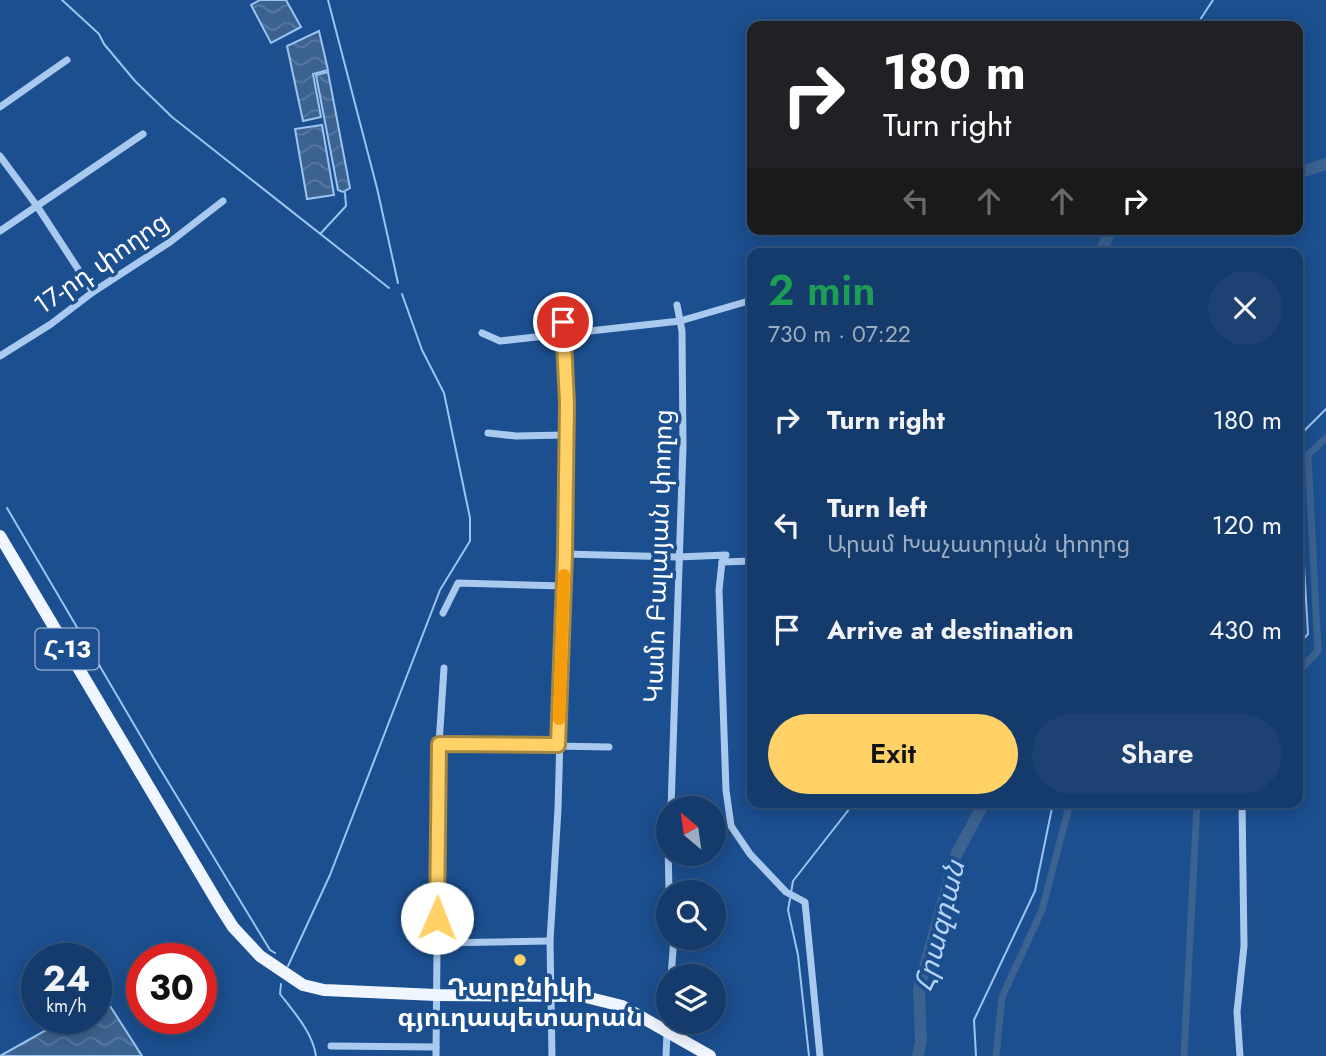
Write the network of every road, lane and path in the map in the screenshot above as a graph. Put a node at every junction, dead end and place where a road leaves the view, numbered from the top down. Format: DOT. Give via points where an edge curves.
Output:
graph roads {
  1 [pos="66,61"];
  2 [pos="0,107"];
  3 [pos="143,134"];
  4 [pos="0,156"];
  5 [pos="223,201"];
  6 [pos="37,206"];
  7 [pos="0,231"];
  8 [pos="93,292"];
  9 [pos="747,301"];
  10 [pos="677,305"];
  11 [pos="680,321"];
  12 [pos="563,322"];
  13 [pos="482,333"];
  14 [pos="563,334"];
  15 [pos="0,356"];
  16 [pos="488,432"];
  17 [pos="566,435"];
  18 [pos="0,536"];
  19 [pos="565,554"];
  20 [pos="678,557"];
  21 [pos="747,561"];
  22 [pos="722,562"];
  23 [pos="564,586"];
  24 [pos="443,612"];
  25 [pos="444,668"];
  26 [pos="439,744"];
  27 [pos="558,745"];
  28 [pos="609,747"];
  29 [pos="671,796"];
  30 [pos="1242,808"];
  31 [pos="550,941"];
  32 [pos="437,943"];
  33 [pos="436,995"];
  34 [pos="551,995"];
  35 [pos="656,1025"];
  36 [pos="667,1034"];
  37 [pos="674,1034"];
  38 [pos="331,1046"];
  39 [pos="436,1052"];
  40 [pos="552,1056"];
  41 [pos="666,1056"];
  42 [pos="710,1056"];
  43 [pos="820,1056"];
  44 [pos="1240,1056"];
  1 -- 2 [label="street"];
  3 -- 6 [label="street"];
  4 -- 6 [label="street"];
  5 -- 8 [label="street, 17-րդ փողոց"];
  6 -- 7 [label="street"];
  6 -- 8 [label="street"];
  8 -- 15 [label="street, 17-րդ փողոց"];
  9 -- 11 [label="street"];
  10 -- 11 [label="street, Կամո Բալայան փողոց"];
  11 -- 14 [label="street"];
  11 -- 20 [label="street, Կամո Բալայան փողոց" via="683,447"];
  12 -- 14 [label="street"];
  13 -- 14 [label="street" via="500,341"];
  14 -- 17 [label="street"];
  16 -- 17 [label="street"];
  17 -- 19 [label="street"];
  18 -- 33 [label="main road, Հ-13" via="233,927 260,956 303,985 324,990"];
  19 -- 20 [label="street"];
  19 -- 23 [label="street"];
  20 -- 22 [label="street" via="726,555"];
  20 -- 29 [label="street, Կամո Բալայան փողոց"];
  21 -- 22 [label="street"];
  22 -- 43 [label="street" via="719,590 731,826 786,892 805,902"];
  23 -- 24 [label="street" via="458,583"];
  23 -- 27 [label="street"];
  25 -- 26 [label="street"];
  26 -- 27 [label="street"];
  26 -- 32 [label="street"];
  27 -- 28 [label="street"];
  27 -- 31 [label="street"];
  30 -- 44 [label="street"];
  31 -- 32 [label="street"];
  31 -- 34 [label="street"];
  32 -- 33 [label="street"];
  33 -- 34 [label="main road, Հ-13"];
  33 -- 39 [label="street"];
  34 -- 35 [label="main road, Հ-13" via="610,1003"];
  34 -- 40 [label="street"];
  36 -- 41 [label="street"];
  37 -- 42 [label="main road, Հ-13"];
  38 -- 39 [label="street"];
}
